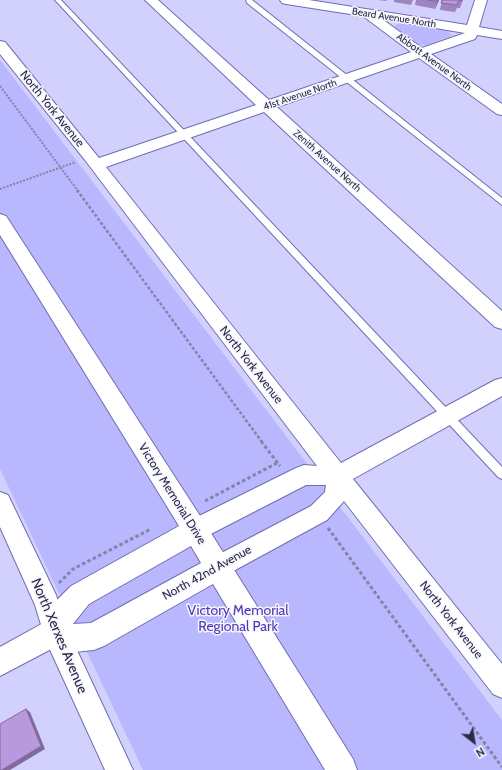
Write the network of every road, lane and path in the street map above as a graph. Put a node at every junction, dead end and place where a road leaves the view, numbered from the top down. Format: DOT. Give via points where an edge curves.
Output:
graph roads {
  1 [pos="58,0"];
  2 [pos="152,0"];
  3 [pos="249,0"];
  4 [pos="286,0"];
  5 [pos="481,0"];
  6 [pos="366,13"];
  7 [pos="472,30"];
  8 [pos="502,35"];
  9 [pos="0,44"];
  10 [pos="420,53"];
  11 [pos="346,79"];
  12 [pos="0,86"];
  13 [pos="267,107"];
  14 [pos="502,111"];
  15 [pos="183,134"];
  16 [pos="93,162"];
  17 [pos="60,168"];
  18 [pos="0,189"];
  19 [pos="502,202"];
  20 [pos="0,220"];
  21 [pos="502,322"];
  22 [pos="502,386"];
  23 [pos="448,416"];
  24 [pos="277,463"];
  25 [pos="502,474"];
  26 [pos="338,476"];
  27 [pos="0,502"];
  28 [pos="195,530"];
  29 [pos="330,532"];
  30 [pos="218,567"];
  31 [pos="55,632"];
  32 [pos="0,662"];
  33 [pos="502,685"];
  34 [pos="502,767"];
  35 [pos="119,770"];
  36 [pos="342,770"];
  1 -- 15 [label="lane"];
  2 -- 13 [label="street, Zenith Avenue North"];
  3 -- 11 [label="lane" via="248,2"];
  4 -- 6 [label="street, Beard Avenue North"];
  5 -- 7 [label="street"];
  6 -- 7 [label="street, Beard Avenue North"];
  6 -- 10 [label="street, Abbott Avenue North"];
  7 -- 8 [label="street, Beard Avenue North"];
  7 -- 10 [label="street, 41st Avenue North" via="470,36"];
  9 -- 16 [label="street, North York Avenue"];
  10 -- 11 [label="street, 41st Avenue North"];
  10 -- 14 [label="street, Abbott Avenue North"];
  11 -- 13 [label="street, 41st Avenue North"];
  11 -- 19 [label="lane"];
  12 -- 17 [label="path"];
  13 -- 15 [label="street, 41st Avenue North"];
  13 -- 21 [label="street, Zenith Avenue North"];
  15 -- 16 [label="street, 41st Avenue North" via="105,161"];
  15 -- 23 [label="lane"];
  16 -- 17 [label="path"];
  16 -- 26 [label="street, North York Avenue"];
  17 -- 18 [label="path"];
  17 -- 24 [label="path"];
  20 -- 28 [label="street, Victory Memorial Drive"];
  22 -- 23 [label="street"];
  23 -- 25 [label="lane"];
  23 -- 26 [label="street"];
  26 -- 28 [label="street" via="304,475"];
  26 -- 30 [label="street, North 42nd Avenue" via="334,496 319,513"];
  26 -- 33 [label="street, North York Avenue"];
  27 -- 31 [label="street, North Xerxes Avenue" via="47,604"];
  28 -- 30 [label="street, Victory Memorial Drive"];
  28 -- 31 [label="street" via="80,595 66,610"];
  29 -- 34 [label="path"];
  30 -- 31 [label="street, North 42nd Avenue" via="94,636 74,638"];
  30 -- 36 [label="street, Victory Memorial Drive"];
  31 -- 32 [label="street"];
  31 -- 35 [label="street, North Xerxes Avenue"];
}
